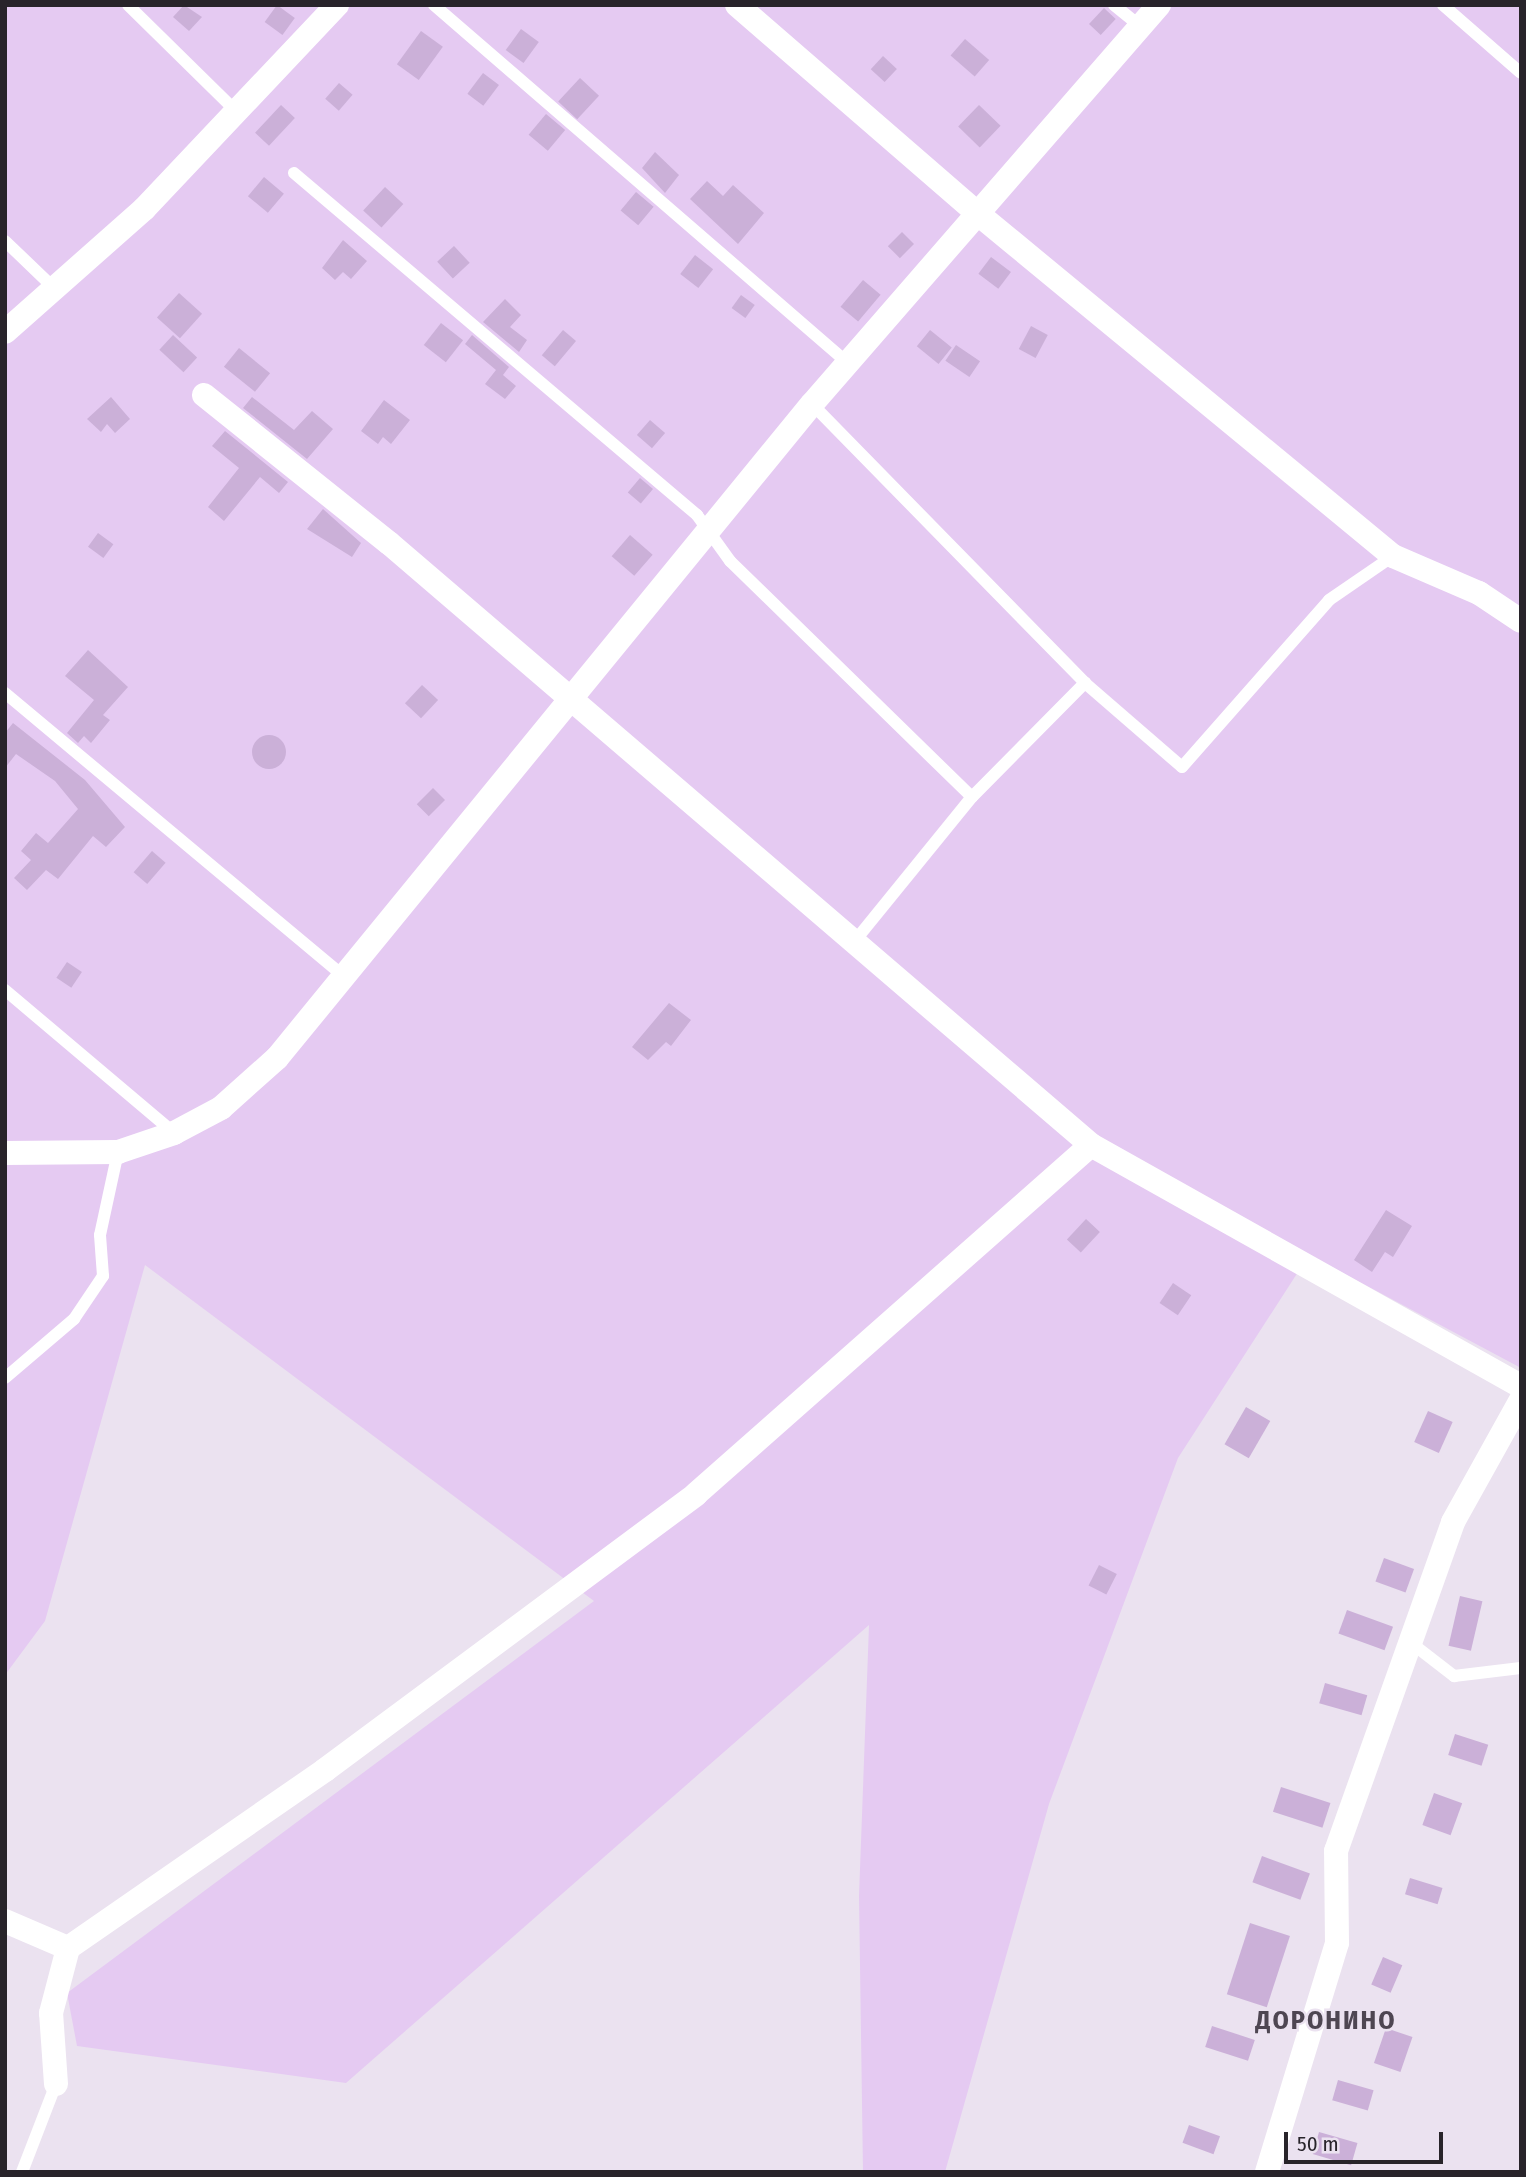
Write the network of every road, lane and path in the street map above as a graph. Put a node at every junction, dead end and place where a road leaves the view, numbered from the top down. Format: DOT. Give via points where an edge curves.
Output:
graph roads {
  1 [pos="128,5"];
  2 [pos="337,5"];
  3 [pos="434,5"];
  4 [pos="737,5"];
  5 [pos="1114,5"];
  6 [pos="1159,5"];
  7 [pos="1443,5"];
  8 [pos="1141,27"];
  9 [pos="1521,73"];
  10 [pos="237,112"];
  11 [pos="294,173"];
  12 [pos="977,213"];
  13 [pos="5,241"];
  14 [pos="54,288"];
  15 [pos="5,332"];
  16 [pos="849,363"];
  17 [pos="204,395"];
  18 [pos="812,404"];
  19 [pos="708,529"];
  20 [pos="1393,556"];
  21 [pos="1521,621"];
  22 [pos="1085,683"];
  23 [pos="5,693"];
  24 [pos="566,700"];
  25 [pos="972,797"];
  26 [pos="854,942"];
  27 [pos="343,976"];
  28 [pos="5,990"];
  29 [pos="174,1133"];
  30 [pos="1091,1145"];
  31 [pos="118,1152"];
  32 [pos="5,1153"];
  33 [pos="5,1378"];
  34 [pos="1521,1386"];
  35 [pos="1521,1400"];
  36 [pos="1410,1642"];
  37 [pos="1521,1668"];
  38 [pos="5,1921"];
  39 [pos="68,1948"];
  40 [pos="56,2084"];
  41 [pos="22,2172"];
  42 [pos="1267,2172"];
  1 -- 10 [label="lane"];
  2 -- 10 [label="street"];
  3 -- 16 [label="lane"];
  4 -- 12 [label="street"];
  5 -- 8 [label="lane"];
  6 -- 8 [label="street"];
  7 -- 9 [label="lane"];
  8 -- 12 [label="street"];
  10 -- 14 [label="street" via="144,209"];
  11 -- 19 [label="lane"];
  12 -- 16 [label="street"];
  12 -- 20 [label="street"];
  13 -- 14 [label="lane"];
  14 -- 15 [label="street"];
  16 -- 18 [label="street"];
  17 -- 24 [label="street" via="389,543"];
  18 -- 19 [label="street"];
  18 -- 22 [label="lane"];
  19 -- 24 [label="street"];
  19 -- 25 [label="lane" via="730,561"];
  20 -- 21 [label="street" via="1479,593"];
  20 -- 22 [label="lane" via="1329,600 1182,767"];
  22 -- 25 [label="lane"];
  23 -- 27 [label="lane"];
  24 -- 26 [label="street"];
  24 -- 27 [label="street"];
  25 -- 26 [label="lane"];
  26 -- 30 [label="street"];
  27 -- 29 [label="street" via="277,1058 221,1108"];
  28 -- 29 [label="lane"];
  29 -- 31 [label="street"];
  30 -- 34 [label="street"];
  30 -- 39 [label="street" via="696,1494 314,1779"];
  31 -- 32 [label="street"];
  31 -- 33 [label="lane" via="100,1235 103,1276 74,1319"];
  35 -- 36 [label="street" via="1453,1522"];
  36 -- 37 [label="lane" via="1454,1675"];
  36 -- 42 [label="street" via="1336,1851 1337,1943"];
  38 -- 39 [label="street"];
  39 -- 40 [label="street" via="51,2013"];
  40 -- 41 [label="lane"];
}
